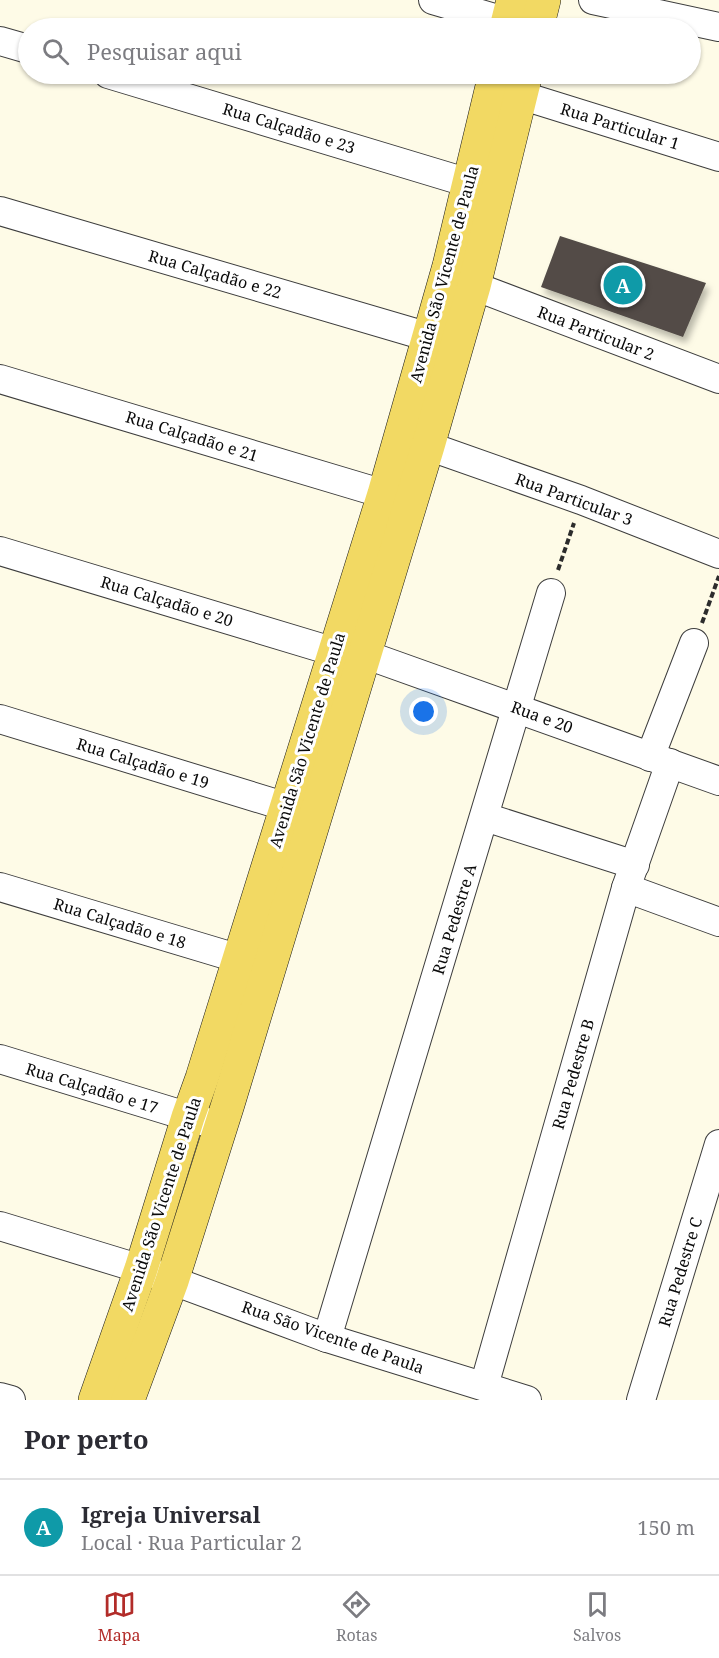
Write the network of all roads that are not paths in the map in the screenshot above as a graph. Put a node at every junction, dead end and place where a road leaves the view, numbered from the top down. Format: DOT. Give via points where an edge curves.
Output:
graph roads {
  1 [pos="433,0"];
  2 [pos="544,0"];
  3 [pos="593,0"];
  4 [pos="508,18"];
  5 [pos="519,18"];
  6 [pos="677,18"];
  7 [pos="701,23"];
  8 [pos="719,27"];
  9 [pos="0,41"];
  10 [pos="18,46"];
  11 [pos="141,84"];
  12 [pos="493,84"];
  13 [pos="523,84"];
  14 [pos="719,157"];
  15 [pos="469,183"];
  16 [pos="0,211"];
  17 [pos="474,286"];
  18 [pos="429,337"];
  19 [pos="0,379"];
  20 [pos="719,379"];
  21 [pos="428,446"];
  22 [pos="384,494"];
  23 [pos="0,550"];
  24 [pos="719,554"];
  25 [pos="551,594"];
  26 [pos="694,643"];
  27 [pos="349,653"];
  28 [pos="515,708"];
  29 [pos="0,720"];
  30 [pos="660,760"];
  31 [pos="719,781"];
  32 [pos="287,807"];
  33 [pos="485,817"];
  34 [pos="630,876"];
  35 [pos="0,887"];
  36 [pos="719,922"];
  37 [pos="240,959"];
  38 [pos="0,1059"];
  39 [pos="188,1117"];
  40 [pos="219,1126"];
  41 [pos="719,1144"];
  42 [pos="0,1226"];
  43 [pos="141,1269"];
  44 [pos="172,1281"];
  45 [pos="327,1338"];
  46 [pos="468,1389"];
  47 [pos="0,1396"];
  48 [pos="11,1400"];
  49 [pos="95,1400"];
  50 [pos="128,1400"];
  51 [pos="526,1400"];
  52 [pos="641,1400"];
  1 -- 4 [label="street"];
  2 -- 5 [label="main road"];
  3 -- 6 [label="street"];
  7 -- 8 [label="street"];
  9 -- 10 [label="street"];
  11 -- 15 [label="street, Rua Calçadão e 23"];
  12 -- 15 [label="main road, Avenida São Vicente de Paula"];
  13 -- 14 [label="street, Rua Particular 1"];
  13 -- 17 [label="main road, Avenida São Vicente de Paula"];
  15 -- 18 [label="main road, Avenida São Vicente de Paula"];
  16 -- 18 [label="street, Rua Calçadão e 22"];
  17 -- 20 [label="street, Rua Particular 2"];
  17 -- 21 [label="main road, Avenida São Vicente de Paula"];
  18 -- 22 [label="main road, Avenida São Vicente de Paula"];
  19 -- 22 [label="street, Rua Calçadão e 21"];
  21 -- 24 [label="street, Rua Particular 3"];
  21 -- 27 [label="main road, Avenida São Vicente de Paula"];
  22 -- 27 [label="main road, Avenida São Vicente de Paula"];
  23 -- 27 [label="street, Rua Calçadão e 20"];
  25 -- 28 [label="street, Rua Pedestre A"];
  26 -- 30 [label="street, Rua Pedestre B"];
  27 -- 28 [label="street, Rua e 20"];
  27 -- 32 [label="main road, Avenida São Vicente de Paula"];
  27 -- 40 [label="main road, Avenida São Vicente de Paula"];
  28 -- 30 [label="street, Rua e 20"];
  28 -- 33 [label="street, Rua Pedestre A"];
  29 -- 32 [label="street, Rua Calçadão e 19"];
  30 -- 31 [label="street, Rua e 20"];
  30 -- 34 [label="street, Rua Pedestre B"];
  32 -- 37 [label="main road, Avenida São Vicente de Paula"];
  33 -- 34 [label="street"];
  33 -- 45 [label="street, Rua Pedestre A"];
  34 -- 36 [label="street"];
  34 -- 46 [label="street, Rua Pedestre B"];
  35 -- 37 [label="street, Rua Calçadão e 18"];
  37 -- 39 [label="main road, Avenida São Vicente de Paula"];
  38 -- 39 [label="street, Rua Calçadão e 17"];
  39 -- 40 [label="street, Rua Calçadão e 17"];
  39 -- 43 [label="main road, Avenida São Vicente de Paula"];
  40 -- 44 [label="main road, Avenida São Vicente de Paula"];
  41 -- 52 [label="street, Rua Pedestre C"];
  42 -- 43 [label="street, Rua São Vicente de Paula"];
  43 -- 44 [label="street, Rua São Vicente de Paula"];
  43 -- 49 [label="main road, Avenida São Vicente de Paula"];
  44 -- 45 [label="street, Rua São Vicente de Paula"];
  44 -- 50 [label="main road, Avenida São Vicente de Paula"];
  45 -- 46 [label="street, Rua São Vicente de Paula"];
  46 -- 51 [label="street, Rua São Vicente de Paula"];
  47 -- 48 [label="street"];
}
